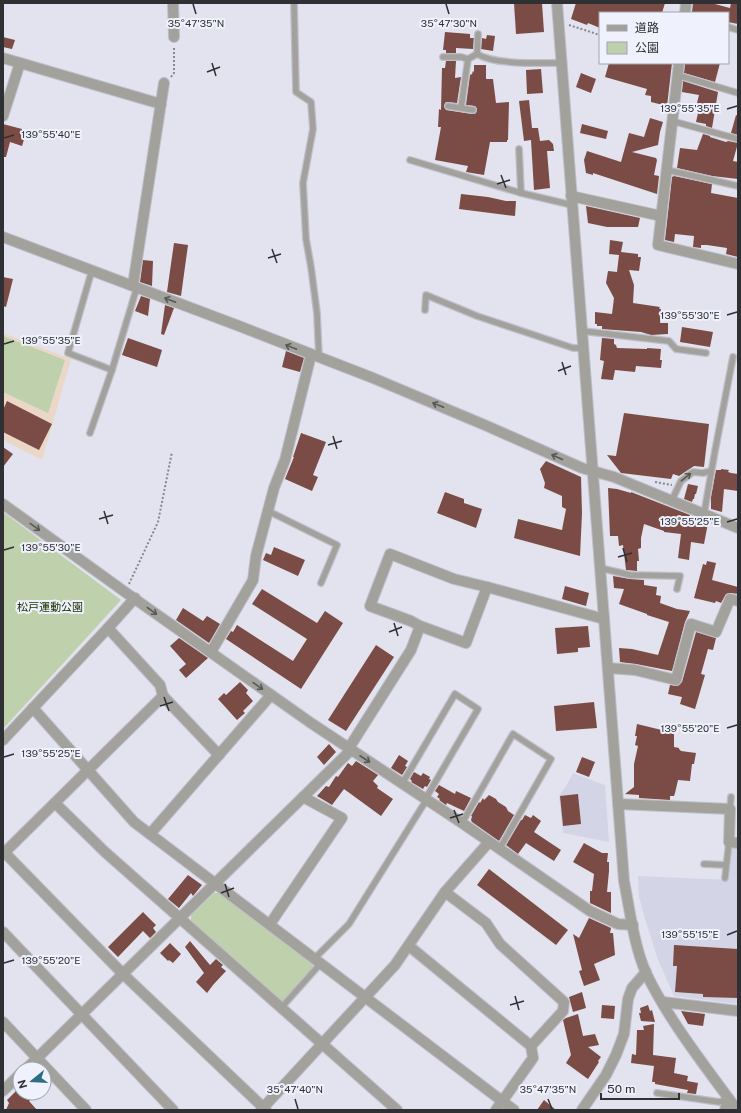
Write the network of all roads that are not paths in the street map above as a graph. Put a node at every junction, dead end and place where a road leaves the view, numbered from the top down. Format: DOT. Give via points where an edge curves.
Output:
graph roads {
  1 [pos="173,3"];
  2 [pos="294,3"];
  3 [pos="557,3"];
  4 [pos="478,34"];
  5 [pos="174,37"];
  6 [pos="477,54"];
  7 [pos="443,57"];
  8 [pos="3,58"];
  9 [pos="468,59"];
  10 [pos="20,63"];
  11 [pos="561,63"];
  12 [pos="679,64"];
  13 [pos="677,75"];
  14 [pos="164,83"];
  15 [pos="738,93"];
  16 [pos="161,104"];
  17 [pos="448,106"];
  18 [pos="460,108"];
  19 [pos="473,110"];
  20 [pos="3,116"];
  21 [pos="672,121"];
  22 [pos="738,139"];
  23 [pos="519,149"];
  24 [pos="410,160"];
  25 [pos="667,170"];
  26 [pos="738,186"];
  27 [pos="521,193"];
  28 [pos="572,201"];
  29 [pos="661,216"];
  30 [pos="3,237"];
  31 [pos="738,264"];
  32 [pos="92,270"];
  33 [pos="135,286"];
  34 [pos="424,310"];
  35 [pos="582,331"];
  36 [pos="583,348"];
  37 [pos="706,353"];
  38 [pos="315,357"];
  39 [pos="733,357"];
  40 [pos="112,370"];
  41 [pos="90,433"];
  42 [pos="711,470"];
  43 [pos="593,472"];
  44 [pos="672,500"];
  45 [pos="3,504"];
  46 [pos="268,511"];
  47 [pos="704,514"];
  48 [pos="738,528"];
  49 [pos="600,568"];
  50 [pos="321,583"];
  51 [pos="487,587"];
  52 [pos="677,589"];
  53 [pos="135,598"];
  54 [pos="738,601"];
  55 [pos="604,619"];
  56 [pos="420,626"];
  57 [pos="108,628"];
  58 [pos="211,652"];
  59 [pos="608,668"];
  60 [pos="271,695"];
  61 [pos="163,696"];
  62 [pos="33,708"];
  63 [pos="3,740"];
  64 [pos="350,749"];
  65 [pos="219,755"];
  66 [pos="87,769"];
  67 [pos="402,784"];
  68 [pos="303,797"];
  69 [pos="731,797"];
  70 [pos="426,799"];
  71 [pos="55,803"];
  72 [pos="618,804"];
  73 [pos="730,809"];
  74 [pos="462,823"];
  75 [pos="150,834"];
  76 [pos="489,842"];
  77 [pos="733,842"];
  78 [pos="500,848"];
  79 [pos="4,852"];
  80 [pos="704,864"];
  81 [pos="726,865"];
  82 [pos="724,878"];
  83 [pos="215,884"];
  84 [pos="445,892"];
  85 [pos="180,918"];
  86 [pos="270,924"];
  87 [pos="633,925"];
  88 [pos="3,932"];
  89 [pos="408,946"];
  90 [pos="318,961"];
  91 [pos="646,972"];
  92 [pos="123,974"];
  93 [pos="365,998"];
  94 [pos="663,1002"];
  95 [pos="281,1008"];
  96 [pos="738,1011"];
  97 [pos="81,1014"];
  98 [pos="3,1022"];
  99 [pos="322,1044"];
  100 [pos="531,1046"];
  101 [pos="37,1058"];
  102 [pos="34,1061"];
  103 [pos="12,1082"];
  104 [pos="3,1090"];
  105 [pos="657,1093"];
  106 [pos="728,1098"];
  107 [pos="502,1101"];
  108 [pos="264,1109"];
  109 [pos="86,1110"];
  110 [pos="173,1110"];
  111 [pos="397,1110"];
  112 [pos="496,1110"];
  113 [pos="514,1110"];
  114 [pos="582,1110"];
  115 [pos="725,1110"];
  116 [pos="737,1110"];
  1 -- 5 [label="street"];
  2 -- 38 [label="lane" via="296,92 311,102 313,129 303,183 306,239 317,313"];
  3 -- 11 [label="street"];
  4 -- 6 [label="lane"];
  6 -- 9 [label="lane"];
  6 -- 11 [label="lane" via="496,61"];
  7 -- 9 [label="lane"];
  8 -- 10 [label="street"];
  9 -- 18 [label="lane"];
  10 -- 16 [label="street"];
  10 -- 20 [label="street"];
  11 -- 28 [label="street"];
  12 -- 13 [label="street"];
  13 -- 15 [label="lane"];
  13 -- 21 [label="street"];
  14 -- 16 [label="street"];
  16 -- 33 [label="street"];
  17 -- 18 [label="lane"];
  18 -- 19 [label="lane"];
  21 -- 22 [label="lane"];
  21 -- 25 [label="street"];
  23 -- 27 [label="lane"];
  24 -- 27 [label="lane"];
  25 -- 26 [label="lane"];
  25 -- 29 [label="street"];
  27 -- 28 [label="lane"];
  28 -- 29 [label="street"];
  28 -- 35 [label="street"];
  29 -- 31 [label="street" via="658,245"];
  30 -- 32 [label="street"];
  32 -- 33 [label="street"];
  32 -- 40 [label="lane" via="68,353"];
  38 -- 33 [label="street, one-way"];
  33 -- 40 [label="lane"];
  34 -- 36 [label="lane" via="426,295 477,316 574,348"];
  35 -- 36 [label="street"];
  35 -- 37 [label="lane" via="668,342 676,348"];
  36 -- 43 [label="street"];
  43 -- 38 [label="street, one-way" via="477,421"];
  38 -- 46 [label="street"];
  39 -- 42 [label="lane"];
  40 -- 41 [label="lane"];
  44 -- 42 [label="lane, one-way" via="681,480 693,472 703,473"];
  42 -- 47 [label="lane"];
  43 -- 44 [label="street" via="614,477"];
  43 -- 49 [label="street"];
  44 -- 47 [label="street"];
  45 -- 53 [label="street, one-way"];
  46 -- 50 [label="lane" via="337,545"];
  46 -- 58 [label="street" via="256,556 253,580"];
  47 -- 48 [label="street"];
  49 -- 52 [label="lane" via="630,574 680,576"];
  49 -- 55 [label="street"];
  51 -- 55 [label="street"];
  51 -- 56 [label="street" via="466,642"];
  51 -- 56 [label="street" via="454,578 390,554 370,606"];
  53 -- 57 [label="street"];
  53 -- 58 [label="street, one-way"];
  54 -- 59 [label="street" via="730,599 716,632 691,624 676,680 634,670"];
  55 -- 59 [label="street"];
  56 -- 64 [label="street" via="411,650"];
  57 -- 61 [label="street" via="160,685"];
  57 -- 62 [label="street"];
  58 -- 60 [label="street, one-way"];
  59 -- 72 [label="street"];
  60 -- 64 [label="street"];
  60 -- 65 [label="street"];
  61 -- 65 [label="street"];
  61 -- 66 [label="street"];
  62 -- 63 [label="street"];
  62 -- 66 [label="street"];
  64 -- 67 [label="street, one-way"];
  64 -- 68 [label="street"];
  65 -- 75 [label="street"];
  66 -- 71 [label="street"];
  66 -- 75 [label="street" via="134,822"];
  67 -- 70 [label="street"];
  67 -- 70 [label="lane" via="455,694 478,709"];
  68 -- 83 [label="street"];
  68 -- 86 [label="street" via="342,818"];
  69 -- 73 [label="lane"];
  70 -- 74 [label="street"];
  70 -- 90 [label="lane" via="349,924"];
  71 -- 79 [label="street"];
  71 -- 85 [label="street" via="105,852"];
  72 -- 73 [label="street"];
  72 -- 87 [label="street" via="624,882"];
  73 -- 77 [label="street"];
  74 -- 76 [label="street"];
  74 -- 78 [label="lane" via="513,734 551,759"];
  75 -- 83 [label="street"];
  76 -- 78 [label="street"];
  76 -- 84 [label="street"];
  77 -- 81 [label="lane"];
  78 -- 87 [label="street" via="590,911 618,924"];
  79 -- 92 [label="street"];
  80 -- 81 [label="lane"];
  81 -- 82 [label="lane"];
  83 -- 85 [label="street"];
  83 -- 86 [label="street"];
  84 -- 89 [label="street"];
  84 -- 100 [label="street" via="486,923 500,944 564,1002 564,1011"];
  85 -- 92 [label="street"];
  85 -- 95 [label="street"];
  86 -- 90 [label="street"];
  87 -- 91 [label="street"];
  88 -- 97 [label="street"];
  89 -- 93 [label="street" via="395,965"];
  89 -- 100 [label="street"];
  90 -- 93 [label="street"];
  90 -- 95 [label="lane"];
  91 -- 94 [label="street"];
  91 -- 114 [label="street" via="632,988 628,999 624,1034 616,1055 606,1075"];
  92 -- 97 [label="street"];
  92 -- 108 [label="street"];
  93 -- 99 [label="street"];
  93 -- 107 [label="street"];
  94 -- 96 [label="street"];
  94 -- 106 [label="street" via="690,1046"];
  95 -- 99 [label="street"];
  97 -- 101 [label="street"];
  97 -- 110 [label="street"];
  98 -- 101 [label="street"];
  99 -- 108 [label="street"];
  99 -- 111 [label="street"];
  100 -- 107 [label="street" via="533,1058"];
  101 -- 102 [label="street"];
  101 -- 109 [label="street"];
  103 -- 104 [label="street"];
  105 -- 106 [label="lane" via="720,1102"];
  106 -- 115 [label="street"];
  106 -- 116 [label="street"];
  107 -- 112 [label="street"];
  107 -- 113 [label="street"];
}
